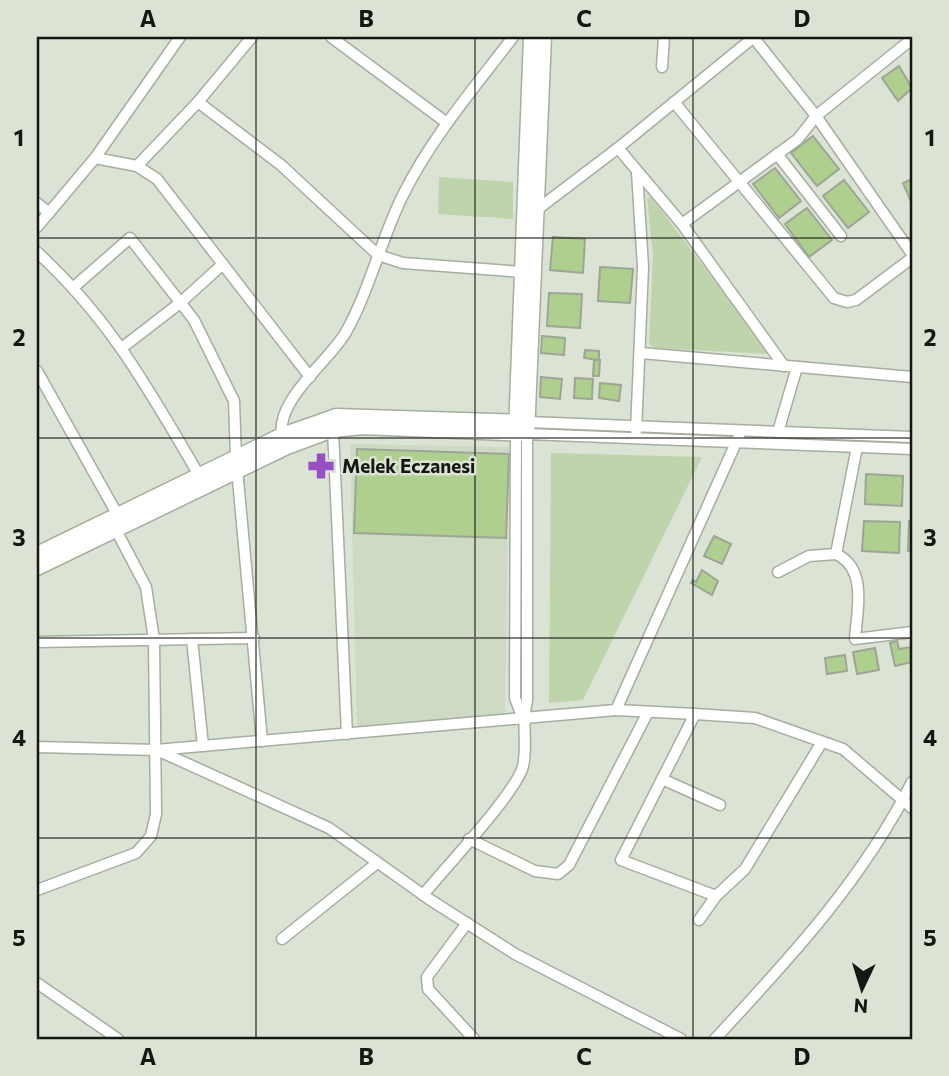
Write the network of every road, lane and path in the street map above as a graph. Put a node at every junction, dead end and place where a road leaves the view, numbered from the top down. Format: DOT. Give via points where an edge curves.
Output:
graph roads {
  1 [pos="180,37"];
  2 [pos="252,37"];
  3 [pos="331,37"];
  4 [pos="513,37"];
  5 [pos="664,37"];
  6 [pos="753,37"];
  7 [pos="538,38"];
  8 [pos="912,39"];
  9 [pos="662,67"];
  10 [pos="198,102"];
  11 [pos="674,102"];
  12 [pos="816,116"];
  13 [pos="447,123"];
  14 [pos="618,148"];
  15 [pos="777,154"];
  16 [pos="95,158"];
  17 [pos="137,166"];
  18 [pos="637,172"];
  19 [pos="738,183"];
  20 [pos="37,203"];
  21 [pos="49,213"];
  22 [pos="531,213"];
  23 [pos="681,224"];
  24 [pos="37,227"];
  25 [pos="841,236"];
  26 [pos="37,252"];
  27 [pos="379,255"];
  28 [pos="912,256"];
  29 [pos="223,264"];
  30 [pos="522,272"];
  31 [pos="75,286"];
  32 [pos="180,303"];
  33 [pos="123,346"];
  34 [pos="640,353"];
  35 [pos="784,366"];
  36 [pos="797,367"];
  37 [pos="37,371"];
  38 [pos="310,377"];
  39 [pos="912,377"];
  40 [pos="636,426"];
  41 [pos="522,427"];
  42 [pos="333,430"];
  43 [pos="778,432"];
  44 [pos="739,436"];
  45 [pos="912,437"];
  46 [pos="635,438"];
  47 [pos="284,441"];
  48 [pos="857,447"];
  49 [pos="912,449"];
  50 [pos="238,464"];
  51 [pos="199,475"];
  52 [pos="119,524"];
  53 [pos="37,554"];
  54 [pos="836,554"];
  55 [pos="37,568"];
  56 [pos="778,572"];
  57 [pos="912,632"];
  58 [pos="254,638"];
  59 [pos="191,639"];
  60 [pos="153,640"];
  61 [pos="37,642"];
  62 [pos="616,710"];
  63 [pos="648,712"];
  64 [pos="695,714"];
  65 [pos="523,719"];
  66 [pos="347,734"];
  67 [pos="262,741"];
  68 [pos="822,742"];
  69 [pos="203,746"];
  70 [pos="37,747"];
  71 [pos="156,750"];
  72 [pos="663,779"];
  73 [pos="912,782"];
  74 [pos="904,799"];
  75 [pos="720,805"];
  76 [pos="912,808"];
  77 [pos="469,839"];
  78 [pos="377,863"];
  79 [pos="37,890"];
  80 [pos="423,895"];
  81 [pos="716,896"];
  82 [pos="699,920"];
  83 [pos="467,923"];
  84 [pos="282,939"];
  85 [pos="37,983"];
  86 [pos="118,1039"];
  87 [pos="474,1039"];
  88 [pos="681,1039"];
  89 [pos="715,1039"];
  1 -- 16 [label="street"];
  2 -- 10 [label="street"];
  3 -- 13 [label="street"];
  4 -- 7 [label="street"];
  4 -- 13 [label="street"];
  5 -- 9 [label="street"];
  6 -- 11 [label="street"];
  6 -- 12 [label="street"];
  7 -- 22 [label="main road"];
  8 -- 12 [label="street"];
  10 -- 17 [label="street"];
  10 -- 27 [label="street" via="281,165"];
  11 -- 14 [label="street"];
  11 -- 19 [label="street"];
  12 -- 15 [label="street" via="798,139"];
  12 -- 28 [label="street"];
  13 -- 27 [label="street" via="404,194"];
  14 -- 18 [label="street"];
  14 -- 22 [label="street"];
  15 -- 19 [label="street"];
  15 -- 25 [label="street"];
  16 -- 17 [label="street"];
  16 -- 21 [label="street"];
  17 -- 29 [label="street" via="157,179"];
  18 -- 23 [label="street"];
  18 -- 34 [label="street" via="643,267"];
  19 -- 23 [label="street"];
  19 -- 28 [label="street" via="838,300 856,300"];
  20 -- 21 [label="street"];
  21 -- 24 [label="street"];
  22 -- 30 [label="main road"];
  22 -- 41 [label="main road"];
  23 -- 35 [label="street"];
  26 -- 31 [label="street"];
  27 -- 30 [label="street" via="404,262"];
  27 -- 38 [label="street" via="344,337"];
  29 -- 32 [label="street"];
  29 -- 38 [label="street"];
  30 -- 41 [label="main road"];
  31 -- 32 [label="street" via="130,238"];
  31 -- 33 [label="street"];
  32 -- 33 [label="street"];
  32 -- 50 [label="street" via="194,320 234,401"];
  33 -- 51 [label="street"];
  34 -- 35 [label="street"];
  34 -- 40 [label="street"];
  35 -- 36 [label="street"];
  36 -- 39 [label="street"];
  36 -- 43 [label="street"];
  37 -- 52 [label="street"];
  38 -- 47 [label="street" via="283,416"];
  40 -- 41 [label="street"];
  40 -- 44 [label="street"];
  40 -- 46 [label="street"];
  41 -- 42 [label="main road"];
  41 -- 46 [label="street"];
  41 -- 47 [label="main road" via="336,416"];
  41 -- 65 [label="street" via="527,701"];
  42 -- 47 [label="main road"];
  42 -- 66 [label="street"];
  43 -- 44 [label="street"];
  43 -- 45 [label="street"];
  44 -- 46 [label="street"];
  44 -- 48 [label="street"];
  44 -- 62 [label="street"];
  47 -- 50 [label="main road"];
  48 -- 49 [label="street"];
  48 -- 54 [label="street"];
  50 -- 51 [label="main road"];
  50 -- 52 [label="main road"];
  50 -- 58 [label="street"];
  51 -- 52 [label="main road"];
  52 -- 53 [label="main road"];
  52 -- 55 [label="main road"];
  52 -- 60 [label="street" via="146,587"];
  54 -- 56 [label="street" via="809,556"];
  54 -- 57 [label="street" via="850,564 857,578 855,639"];
  58 -- 59 [label="street"];
  58 -- 67 [label="street"];
  59 -- 60 [label="street"];
  59 -- 69 [label="street"];
  60 -- 61 [label="street"];
  60 -- 71 [label="street"];
  62 -- 63 [label="street"];
  62 -- 65 [label="street"];
  63 -- 64 [label="street"];
  63 -- 77 [label="street" via="569,865 558,874 535,871"];
  64 -- 68 [label="street" via="755,718"];
  64 -- 72 [label="street"];
  65 -- 66 [label="street"];
  65 -- 77 [label="street" via="523,766 510,791"];
  66 -- 67 [label="street"];
  67 -- 69 [label="street"];
  68 -- 74 [label="street" via="844,749"];
  68 -- 81 [label="street" via="745,869"];
  69 -- 71 [label="street"];
  70 -- 71 [label="street"];
  71 -- 78 [label="street" via="329,828"];
  71 -- 79 [label="street" via="156,814 151,836 136,853"];
  72 -- 75 [label="street"];
  72 -- 81 [label="street" via="621,860"];
  73 -- 74 [label="street"];
  74 -- 76 [label="street"];
  74 -- 89 [label="street" via="853,883"];
  77 -- 80 [label="street"];
  78 -- 80 [label="street"];
  78 -- 84 [label="street"];
  80 -- 83 [label="street"];
  81 -- 82 [label="street"];
  83 -- 87 [label="street" via="428,976 428,989"];
  83 -- 88 [label="street" via="514,954"];
  85 -- 86 [label="street"];
}
